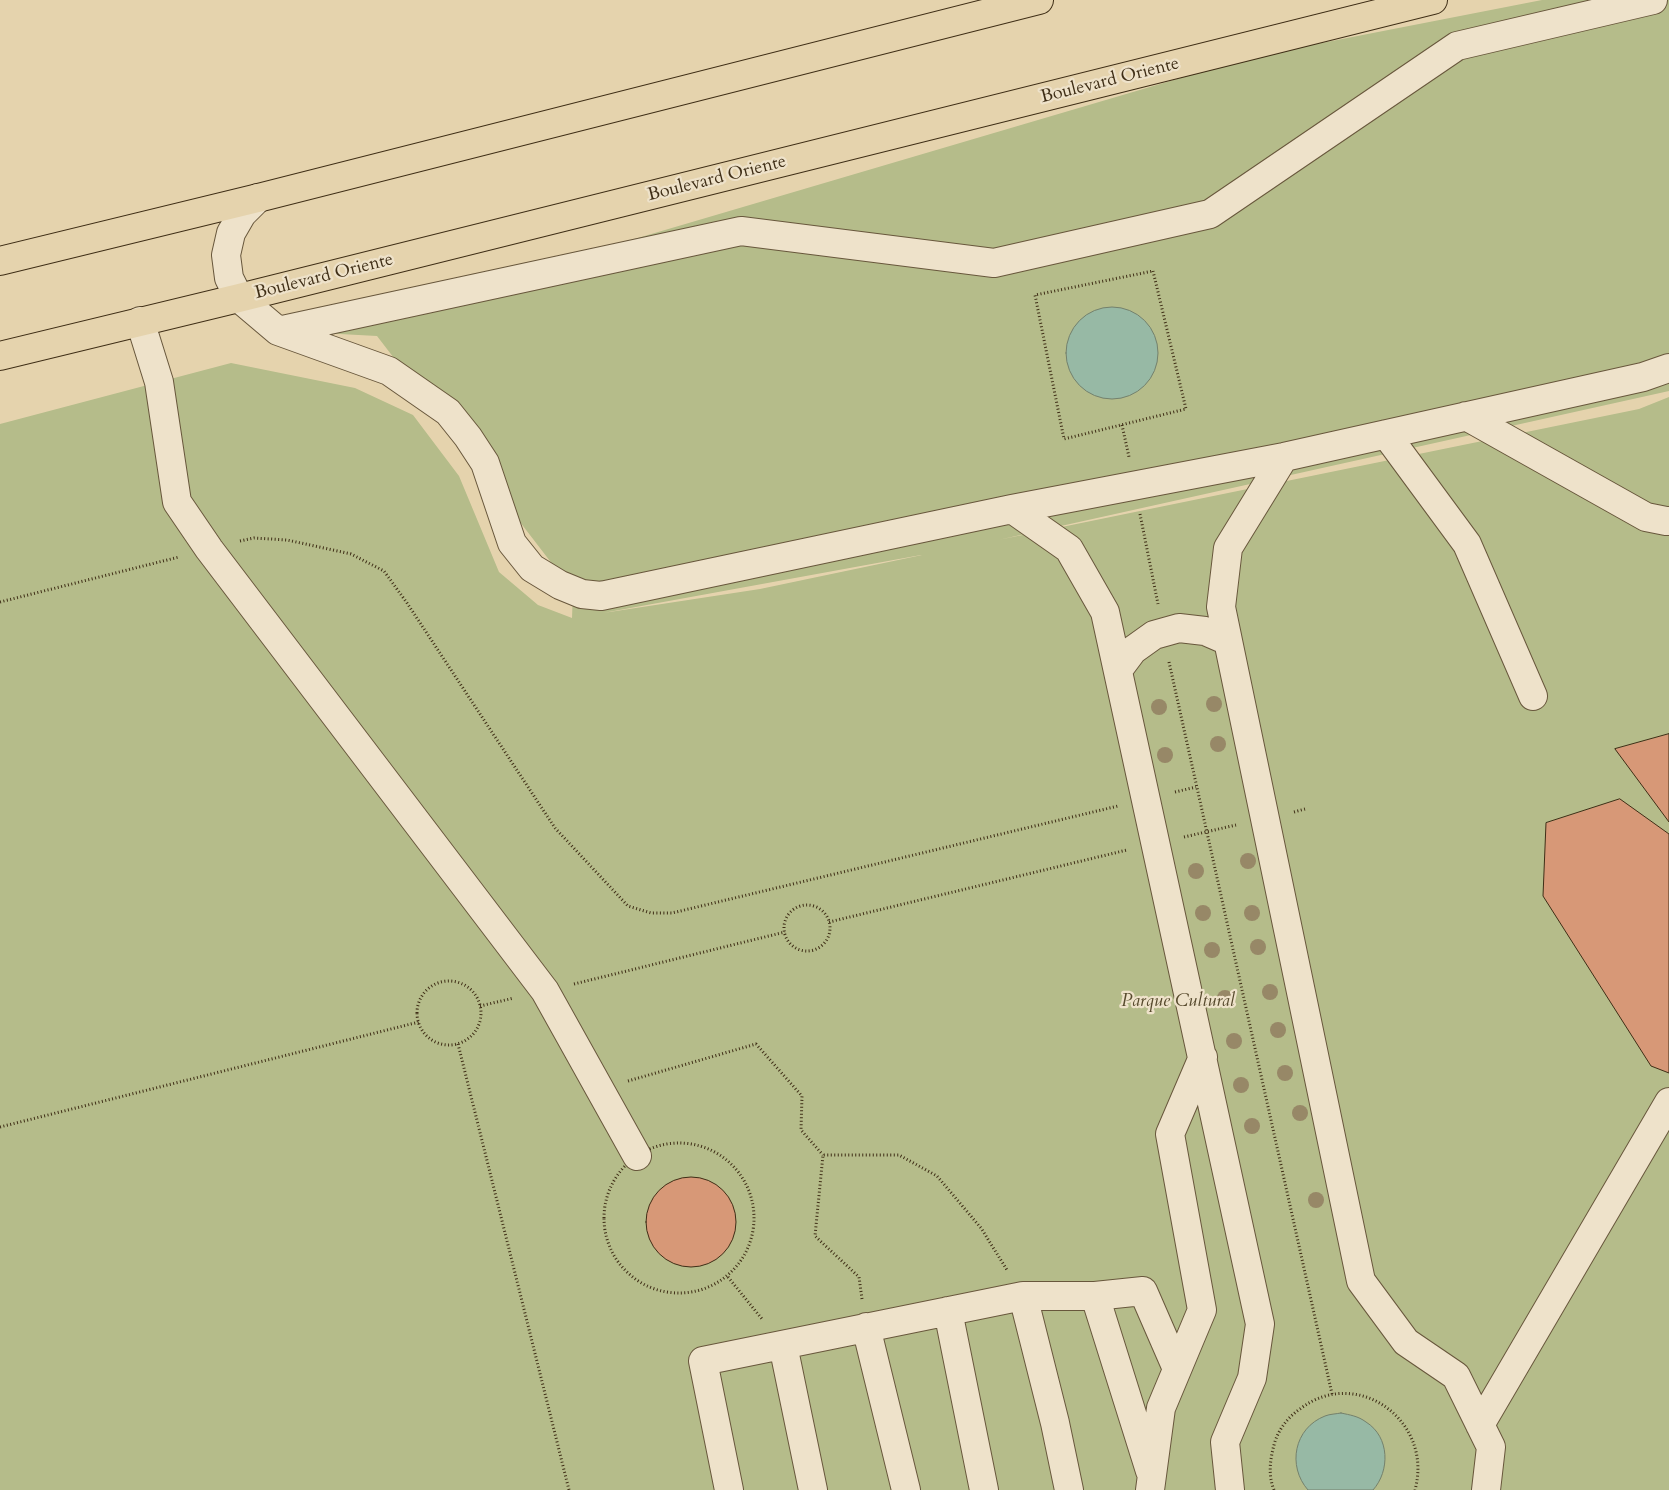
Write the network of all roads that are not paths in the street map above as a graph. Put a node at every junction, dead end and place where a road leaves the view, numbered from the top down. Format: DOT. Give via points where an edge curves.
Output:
graph roads {
  1 [pos="1039,0"];
  2 [pos="1433,0"];
  3 [pos="1653,0"];
  4 [pos="258,198"];
  5 [pos="0,261"];
  6 [pos="239,298"];
  7 [pos="140,321"];
  8 [pos="278,331"];
  9 [pos="0,356"];
  10 [pos="1669,368"];
  11 [pos="1466,416"];
  12 [pos="1386,434"];
  13 [pos="1284,457"];
  14 [pos="1012,509"];
  15 [pos="1669,521"];
  16 [pos="1228,641"];
  17 [pos="1118,670"];
  18 [pos="1533,696"];
  19 [pos="1202,1057"];
  20 [pos="1669,1102"];
  21 [pos="637,1156"];
  22 [pos="1023,1296"];
  23 [pos="1094,1296"];
  24 [pos="948,1311"];
  25 [pos="866,1327"];
  26 [pos="783,1345"];
  27 [pos="1177,1369"];
  28 [pos="1480,1425"];
  29 [pos="1151,1484"];
  30 [pos="729,1490"];
  31 [pos="813,1490"];
  32 [pos="906,1490"];
  33 [pos="984,1490"];
  34 [pos="1069,1490"];
  35 [pos="1230,1490"];
  36 [pos="1486,1490"];
  1 -- 4 [label="main road"];
  2 -- 6 [label="main road, Boulevard Oriente"];
  3 -- 8 [label="street" via="1457,46 1210,214 994,263 741,231"];
  4 -- 5 [label="main road"];
  4 -- 6 [label="street" via="242,214 231,233 226,255 229,278"];
  6 -- 7 [label="main road, Boulevard Oriente"];
  6 -- 8 [label="street"];
  7 -- 9 [label="main road, Boulevard Oriente"];
  7 -- 21 [label="street" via="159,382 177,502 209,549 545,991"];
  8 -- 14 [label="street" via="389,371 448,412 485,463 512,543 532,568 582,594 601,596"];
  10 -- 11 [label="street" via="1643,377"];
  11 -- 12 [label="street"];
  11 -- 15 [label="street" via="1646,516"];
  12 -- 13 [label="street"];
  12 -- 18 [label="street" via="1467,544"];
  13 -- 14 [label="street"];
  13 -- 16 [label="street" via="1228,548 1221,607"];
  14 -- 17 [label="street" via="1069,549 1105,612"];
  16 -- 17 [label="street" via="1205,631 1179,628 1154,635 1133,650"];
  16 -- 28 [label="street" via="1360,1281 1406,1342 1456,1376"];
  17 -- 19 [label="street"];
  19 -- 27 [label="street" via="1170,1134 1202,1310"];
  19 -- 35 [label="street" via="1260,1324 1252,1378 1225,1442"];
  20 -- 28 [label="street"];
  22 -- 23 [label="street"];
  22 -- 24 [label="street"];
  22 -- 34 [label="street"];
  23 -- 27 [label="street" via="1143,1291"];
  23 -- 29 [label="street"];
  24 -- 25 [label="street"];
  24 -- 33 [label="street"];
  25 -- 26 [label="street"];
  25 -- 32 [label="street"];
  26 -- 30 [label="street" via="703,1360"];
  26 -- 31 [label="street"];
  27 -- 29 [label="street" via="1161,1408"];
  28 -- 36 [label="street" via="1491,1448"];
}
